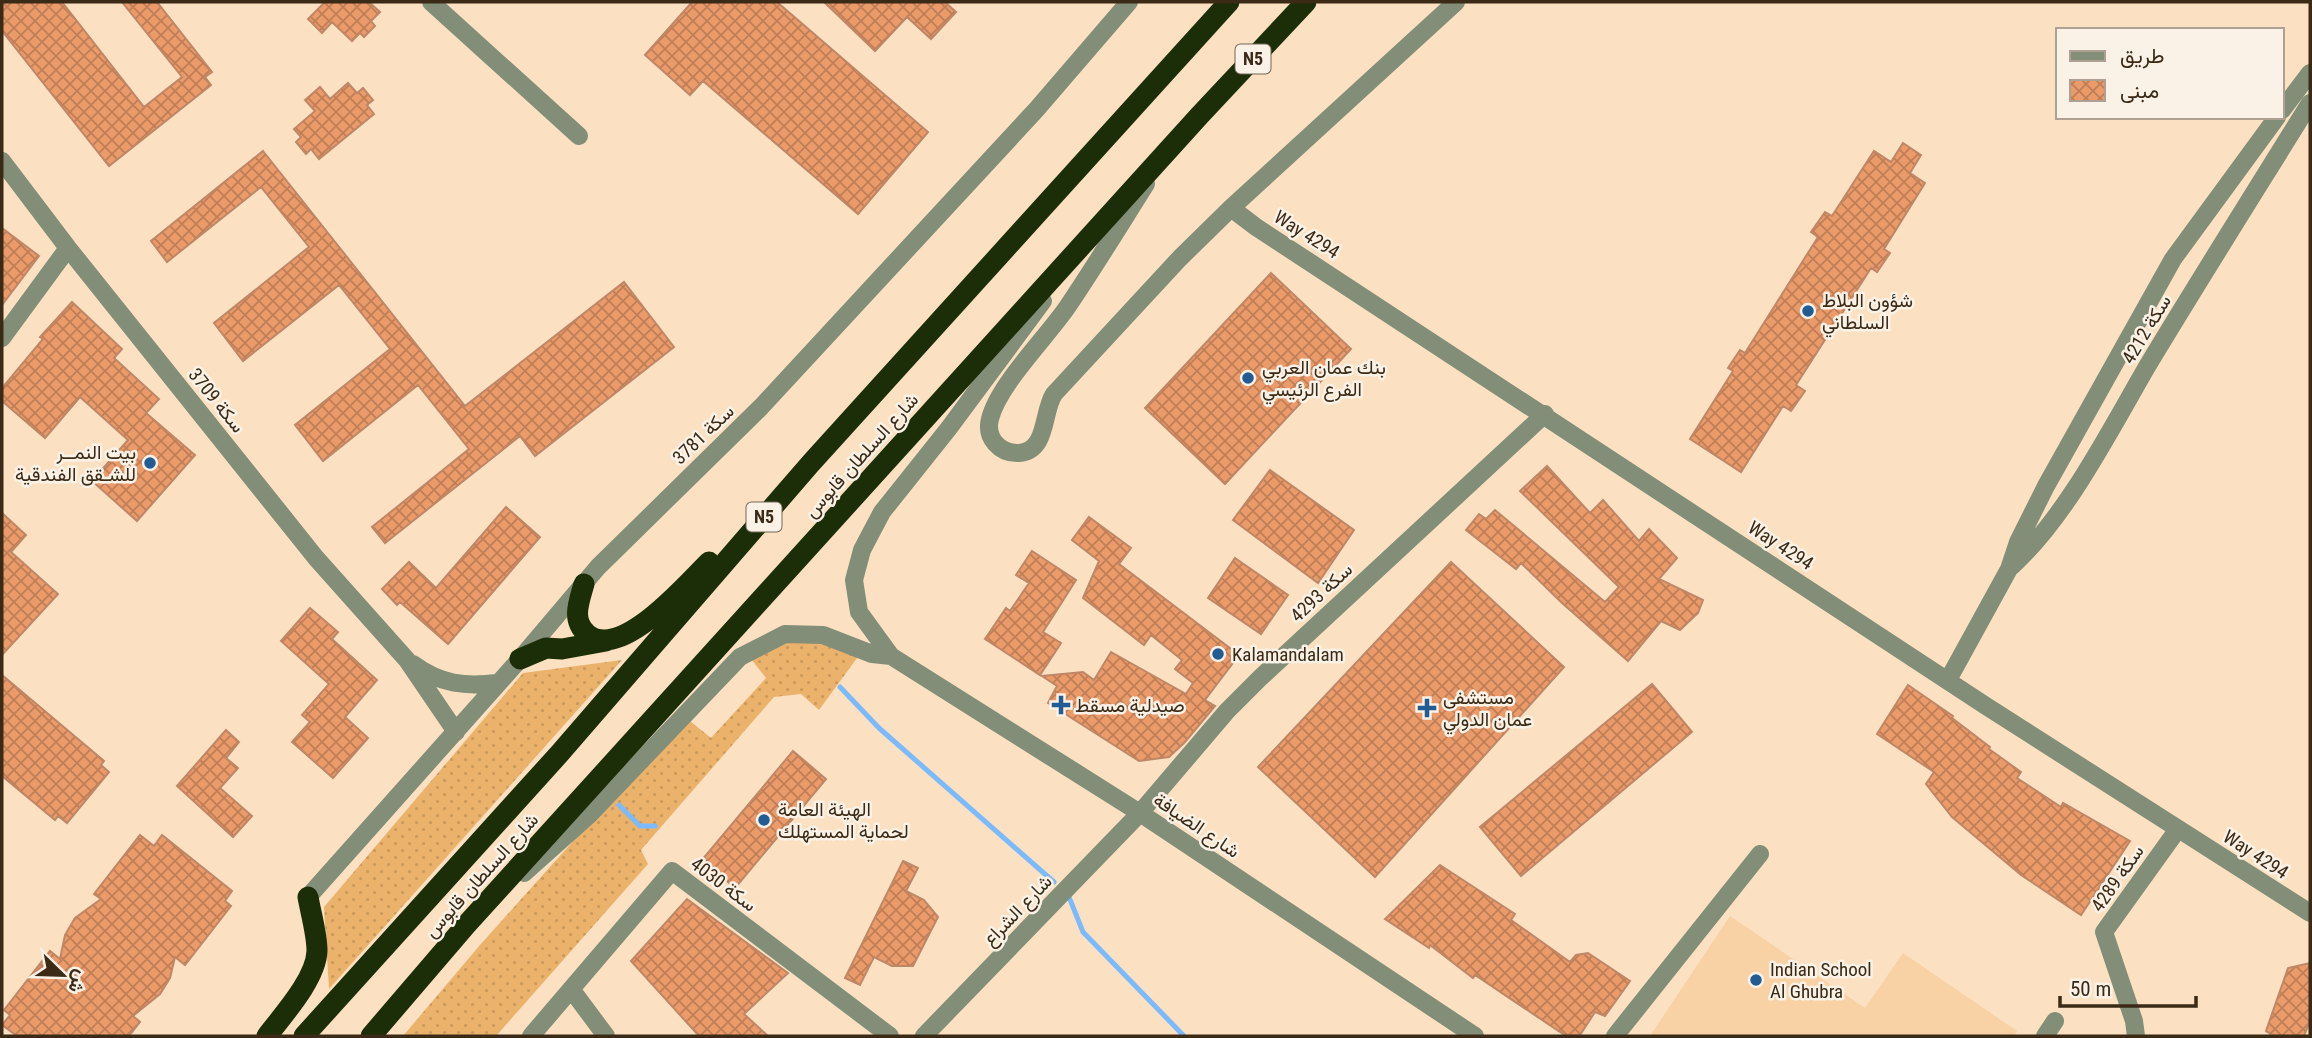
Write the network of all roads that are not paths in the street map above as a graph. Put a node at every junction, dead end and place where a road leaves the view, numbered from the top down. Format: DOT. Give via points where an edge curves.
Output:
graph roads {
  1 [pos="431,2"];
  2 [pos="1129,2"];
  3 [pos="1229,2"];
  4 [pos="1306,2"];
  5 [pos="1456,2"];
  6 [pos="2310,73"];
  7 [pos="2310,103"];
  8 [pos="2284,107"];
  9 [pos="2276,119"];
  10 [pos="579,136"];
  11 [pos="2263,136"];
  12 [pos="2281,150"];
  13 [pos="1167,151"];
  14 [pos="2,161"];
  15 [pos="1231,208"];
  16 [pos="1090,236"];
  17 [pos="68,248"];
  18 [pos="2,338"];
  19 [pos="1545,414"];
  20 [pos="811,463"];
  21 [pos="2046,486"];
  22 [pos="2059,509"];
  23 [pos="2009,569"];
  24 [pos="584,584"];
  25 [pos="606,640"];
  26 [pos="891,656"];
  27 [pos="520,659"];
  28 [pos="407,660"];
  29 [pos="1948,680"];
  30 [pos="497,683"];
  31 [pos="456,732"];
  32 [pos="1140,813"];
  33 [pos="2178,829"];
  34 [pos="1760,854"];
  35 [pos="308,897"];
  36 [pos="2310,914"];
  37 [pos="467,924"];
  38 [pos="571,989"];
  39 [pos="2055,1021"];
  40 [pos="267,1036"];
  41 [pos="304,1036"];
  42 [pos="371,1036"];
  43 [pos="531,1036"];
  44 [pos="606,1036"];
  45 [pos="890,1036"];
  46 [pos="924,1036"];
  47 [pos="1475,1036"];
  48 [pos="1615,1036"];
  49 [pos="2045,1036"];
  50 [pos="2136,1036"];
  1 -- 10 [label="street"];
  2 -- 24 [label="street, سكة 3781" via="1036,110 761,407"];
  3 -- 20 [label="highway, شارع السلطان قابوس / N5"];
  4 -- 13 [label="highway, شارع السلطان قابوس / N5"];
  5 -- 15 [label="street"];
  6 -- 8 [label="street"];
  7 -- 12 [label="street, سكة 4212"];
  9 -- 11 [label="street, سكة 4212"];
  11 -- 12 [label="street"];
  11 -- 21 [label="street, سكة 4212" via="2173,259"];
  12 -- 22 [label="street, سكة 4212"];
  13 -- 15 [label="street" via="1067,307 996,401 989,422 991,438 1002,451 1026,452 1037,442 1054,394"];
  13 -- 16 [label="highway, شارع السلطان قابوس / N5"];
  14 -- 17 [label="street, سكة 3709"];
  15 -- 19 [label="street, Way 4294"];
  16 -- 26 [label="street" via="882,512 862,550 854,580 859,612"];
  16 -- 37 [label="highway, شارع السلطان قابوس / N5"];
  17 -- 18 [label="street"];
  17 -- 28 [label="street, سكة 3709" via="316,558"];
  19 -- 29 [label="street, Way 4294"];
  19 -- 32 [label="street, سكة 4293" via="1259,678"];
  20 -- 25 [label="highway" via="646,623"];
  20 -- 41 [label="highway, شارع السلطان قابوس / N5" via="560,753"];
  21 -- 22 [label="street"];
  21 -- 23 [label="street, سكة 4212"];
  22 -- 23 [label="street, سكة 4212" via="2030,550"];
  23 -- 29 [label="street, سكة 4212"];
  24 -- 25 [label="highway" via="577,608 579,626 591,637"];
  24 -- 27 [label="street, سكة 3781"];
  25 -- 27 [label="highway" via="546,648"];
  26 -- 32 [label="street, شارع الضيافة"];
  26 -- 37 [label="street" via="872,654 823,635 785,634 740,657 589,815"];
  27 -- 30 [label="street, سكة 3781"];
  28 -- 30 [label="street, سكة 3709" via="449,683"];
  28 -- 31 [label="street, سكة 3709"];
  29 -- 33 [label="street, Way 4294"];
  30 -- 31 [label="street, سكة 3781"];
  31 -- 35 [label="street, سكة 3781"];
  32 -- 46 [label="street, شارع الشراع"];
  32 -- 47 [label="street, شارع الضيافة"];
  33 -- 36 [label="street, Way 4294"];
  33 -- 50 [label="street, سكة 4289" via="2104,932"];
  34 -- 48 [label="street"];
  35 -- 40 [label="highway" via="317,953 311,973"];
  37 -- 42 [label="highway, شارع السلطان قابوس / N5"];
  38 -- 43 [label="street, سكة 4030"];
  38 -- 44 [label="street"];
  38 -- 45 [label="street, سكة 4030" via="672,871"];
  39 -- 49 [label="street"];
}
